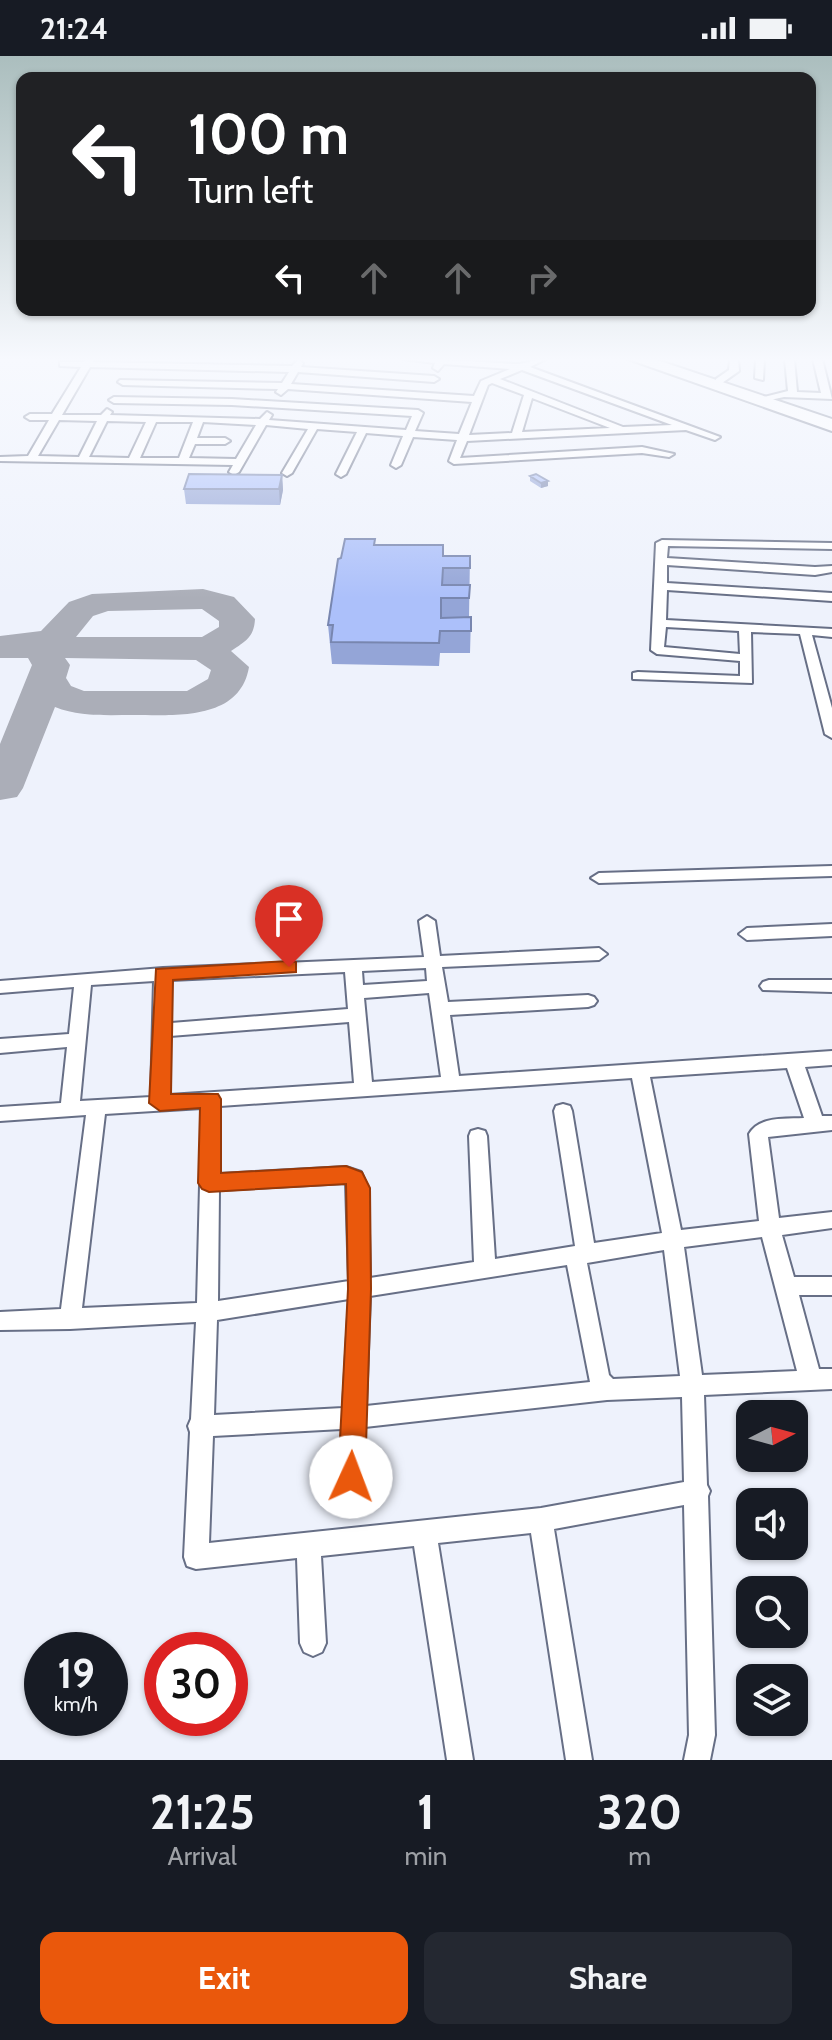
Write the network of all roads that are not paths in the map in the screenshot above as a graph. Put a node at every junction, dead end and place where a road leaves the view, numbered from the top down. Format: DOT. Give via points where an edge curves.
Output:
graph roads {
  1 [pos="462,438"];
  2 [pos="43,439"];
  3 [pos="93,439"];
  4 [pos="143,439"];
  5 [pos="254,439"];
  6 [pos="307,439"];
  7 [pos="359,439"];
  8 [pos="407,439"];
  9 [pos="191,441"];
  10 [pos="225,441"];
  11 [pos="669,454"];
  12 [pos="4,459"];
  13 [pos="31,459"];
  14 [pos="82,460"];
  15 [pos="133,461"];
  16 [pos="183,461"];
  17 [pos="396,465"];
  18 [pos="287,473"];
  19 [pos="341,474"];
  20 [pos="832,546"];
  21 [pos="661,561"];
  22 [pos="832,569"];
  23 [pos="661,586"];
  24 [pos="832,597"];
  25 [pos="660,623"];
  26 [pos="745,628"];
  27 [pos="805,631"];
  28 [pos="832,633"];
  29 [pos="747,658"];
  30 [pos="638,676"];
  31 [pos="832,734"];
  32 [pos="832,871"];
  33 [pos="599,878"];
  34 [pos="427,921"];
  35 [pos="832,930"];
  36 [pos="747,934"];
  37 [pos="599,954"];
  38 [pos="432,963"];
  39 [pos="353,967"];
  40 [pos="163,974"];
  41 [pos="83,980"];
  42 [pos="769,986"];
  43 [pos="832,986"];
  44 [pos="0,987"];
  45 [pos="436,987"];
  46 [pos="355,992"];
  47 [pos="588,1001"];
  48 [pos="440,1009"];
  49 [pos="357,1015"];
  50 [pos="164,1030"];
  51 [pos="75,1040"];
  52 [pos="0,1046"];
  53 [pos="832,1058"];
  54 [pos="794,1061"];
  55 [pos="639,1070"];
  56 [pos="451,1083"];
  57 [pos="364,1089"];
  58 [pos="211,1099"];
  59 [pos="160,1103"];
  60 [pos="96,1108"];
  61 [pos="70,1109"];
  62 [pos="563,1111"];
  63 [pos="0,1114"];
  64 [pos="824,1123"];
  65 [pos="478,1136"];
  66 [pos="209,1183"];
  67 [pos="832,1220"];
  68 [pos="770,1228"];
  69 [pos="673,1240"];
  70 [pos="580,1255"];
  71 [pos="485,1270"];
  72 [pos="786,1286"];
  73 [pos="832,1286"];
  74 [pos="360,1289"];
  75 [pos="207,1312"];
  76 [pos="70,1320"];
  77 [pos="0,1321"];
  78 [pos="822,1380"];
  79 [pos="693,1389"];
  80 [pos="607,1390"];
  81 [pos="354,1418"];
  82 [pos="199,1426"];
  83 [pos="351,1477"];
  84 [pos="698,1491"];
  85 [pos="541,1520"];
  86 [pos="424,1534"];
  87 [pos="308,1545"];
  88 [pos="313,1643"];
  89 [pos="460,1760"];
  90 [pos="579,1760"];
  91 [pos="697,1760"];
  1 -- 11 [label="street" via="454,461 642,450"];
  2 -- 13 [label="street"];
  3 -- 14 [label="street"];
  4 -- 15 [label="street"];
  5 -- 16 [label="street" via="237,467"];
  6 -- 18 [label="street"];
  7 -- 19 [label="street"];
  8 -- 17 [label="street"];
  9 -- 10 [label="street"];
  9 -- 16 [label="street"];
  12 -- 13 [label="street"];
  13 -- 14 [label="street"];
  14 -- 15 [label="street"];
  15 -- 16 [label="street"];
  20 -- 21 [label="street" via="662,543"];
  21 -- 22 [label="street"];
  21 -- 23 [label="street"];
  23 -- 24 [label="street"];
  23 -- 25 [label="street"];
  25 -- 26 [label="street"];
  25 -- 29 [label="street" via="657,650"];
  26 -- 27 [label="street"];
  26 -- 29 [label="street"];
  27 -- 28 [label="street"];
  27 -- 31 [label="street"];
  29 -- 30 [label="street" via="745,681"];
  32 -- 33 [label="street"];
  34 -- 38 [label="street"];
  35 -- 36 [label="street"];
  37 -- 38 [label="street"];
  38 -- 39 [label="street"];
  38 -- 45 [label="street"];
  39 -- 40 [label="street"];
  39 -- 46 [label="street"];
  40 -- 41 [label="street"];
  40 -- 50 [label="street"];
  41 -- 44 [label="street"];
  41 -- 51 [label="street"];
  42 -- 43 [label="street"];
  45 -- 46 [label="street"];
  45 -- 48 [label="street"];
  46 -- 49 [label="street"];
  47 -- 48 [label="street"];
  48 -- 56 [label="street"];
  49 -- 50 [label="street"];
  49 -- 57 [label="street"];
  50 -- 59 [label="street"];
  51 -- 52 [label="street"];
  51 -- 61 [label="street"];
  53 -- 54 [label="street"];
  54 -- 55 [label="street"];
  54 -- 64 [label="street"];
  55 -- 56 [label="street"];
  55 -- 69 [label="street"];
  56 -- 57 [label="street"];
  57 -- 58 [label="street"];
  58 -- 59 [label="street"];
  58 -- 66 [label="street"];
  59 -- 60 [label="street"];
  60 -- 61 [label="street"];
  60 -- 76 [label="street"];
  61 -- 63 [label="street"];
  62 -- 70 [label="street"];
  64 -- 68 [label="street" via="767,1128 758,1134"];
  65 -- 71 [label="street"];
  66 -- 74 [label="street" via="354,1178"];
  66 -- 75 [label="street"];
  67 -- 68 [label="street"];
  68 -- 69 [label="street"];
  68 -- 72 [label="street"];
  69 -- 70 [label="street"];
  69 -- 79 [label="street"];
  70 -- 71 [label="street"];
  70 -- 80 [label="street" via="599,1378"];
  71 -- 74 [label="street"];
  72 -- 73 [label="street"];
  72 -- 78 [label="street"];
  74 -- 75 [label="street"];
  74 -- 81 [label="street"];
  75 -- 76 [label="street"];
  75 -- 82 [label="street"];
  76 -- 77 [label="street"];
  78 -- 79 [label="street"];
  79 -- 80 [label="street"];
  79 -- 84 [label="street"];
  80 -- 81 [label="street"];
  81 -- 82 [label="street"];
  81 -- 83 [label="street"];
  82 -- 87 [label="street" via="196,1557"];
  84 -- 85 [label="street"];
  84 -- 91 [label="street" via="702,1735"];
  85 -- 86 [label="street"];
  85 -- 90 [label="street"];
  86 -- 87 [label="street"];
  86 -- 89 [label="street"];
  87 -- 88 [label="street"];
}
